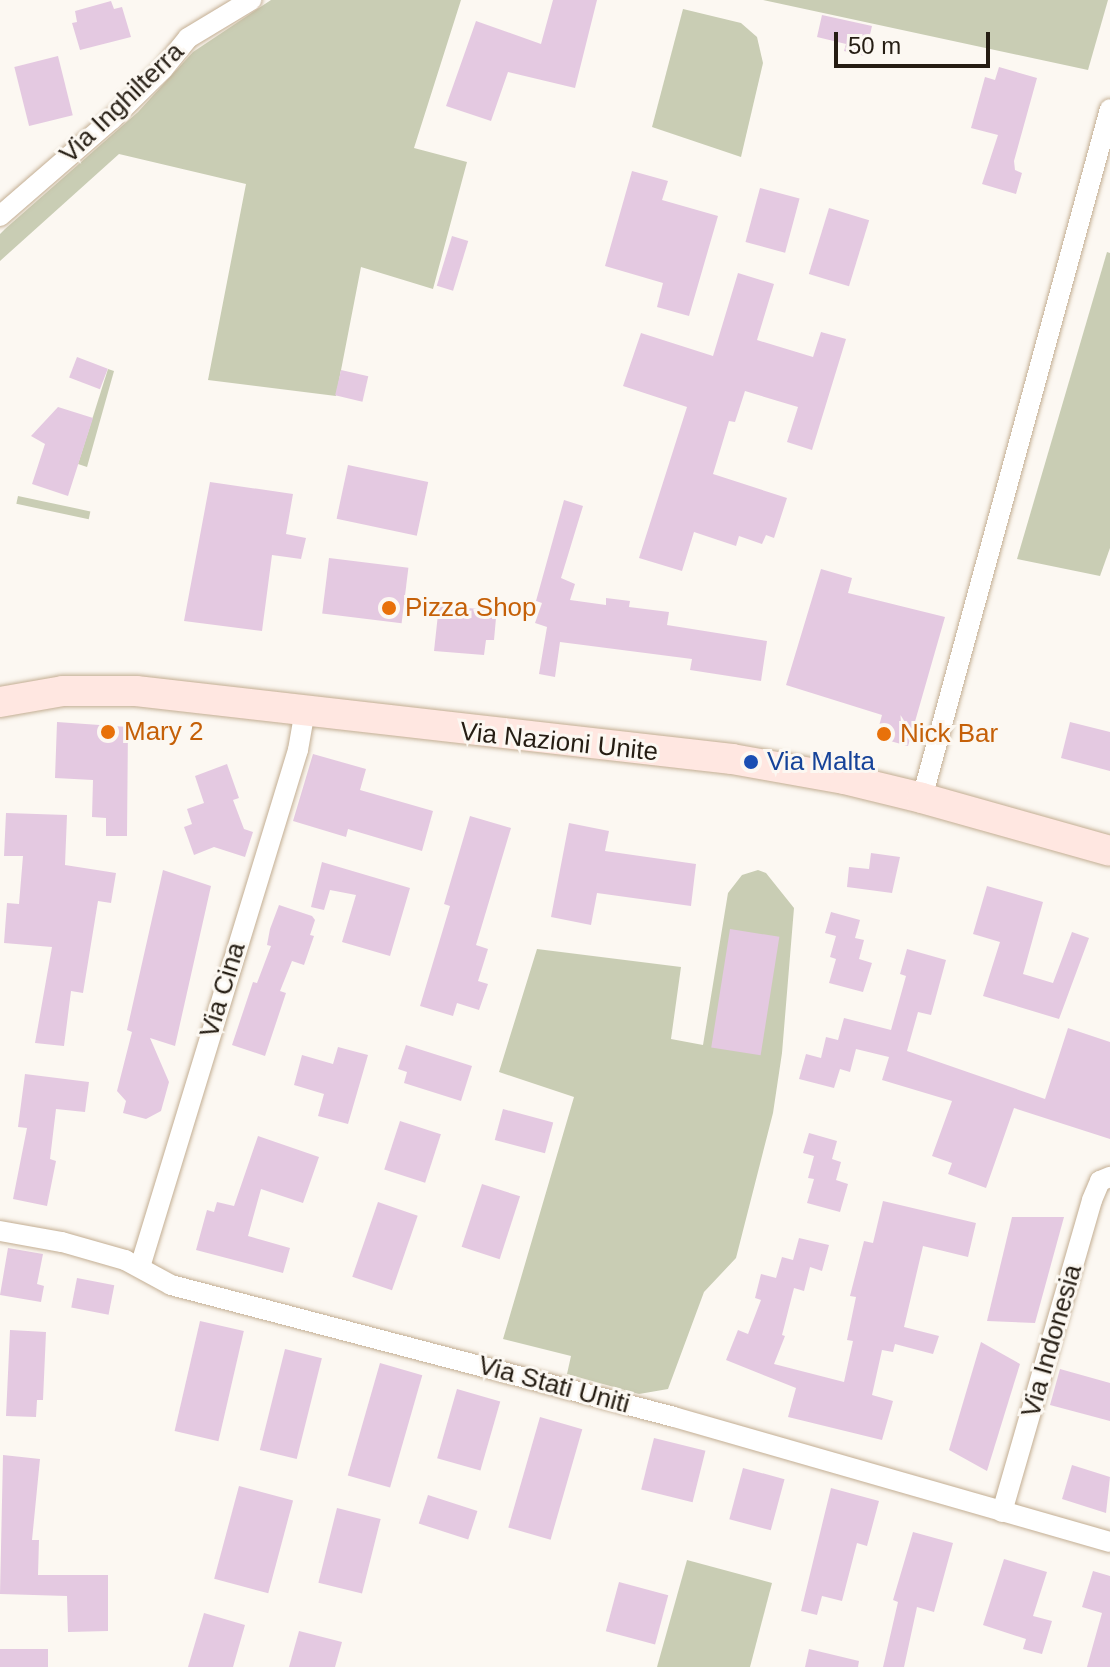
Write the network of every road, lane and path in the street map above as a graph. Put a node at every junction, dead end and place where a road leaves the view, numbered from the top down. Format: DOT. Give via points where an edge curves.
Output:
graph roads {
  1 [pos="251,0"];
  2 [pos="1110,109"];
  3 [pos="0,216"];
  4 [pos="0,702"];
  5 [pos="305,712"];
  6 [pos="922,798"];
  7 [pos="1110,851"];
  8 [pos="1110,1177"];
  9 [pos="0,1231"];
  10 [pos="140,1267"];
  11 [pos="1002,1512"];
  12 [pos="1110,1542"];
  1 -- 3 [label="street, Via Inghilterra" via="188,38 111,120"];
  2 -- 6 [label="street"];
  4 -- 5 [label="street, Via Nazioni Unite" via="63,691 136,691"];
  5 -- 6 [label="street, Via Nazioni Unite" via="732,759"];
  5 -- 10 [label="street, Via Cina" via="298,750"];
  6 -- 7 [label="street, Via Nazioni Unite"];
  8 -- 11 [label="street, Via Indonesia" via="1100,1181 1092,1200"];
  9 -- 10 [label="street, Via Stati Uniti" via="62,1242"];
  10 -- 11 [label="street, Via Stati Uniti" via="171,1285 674,1417"];
  11 -- 12 [label="street, Via Stati Uniti"];
}
